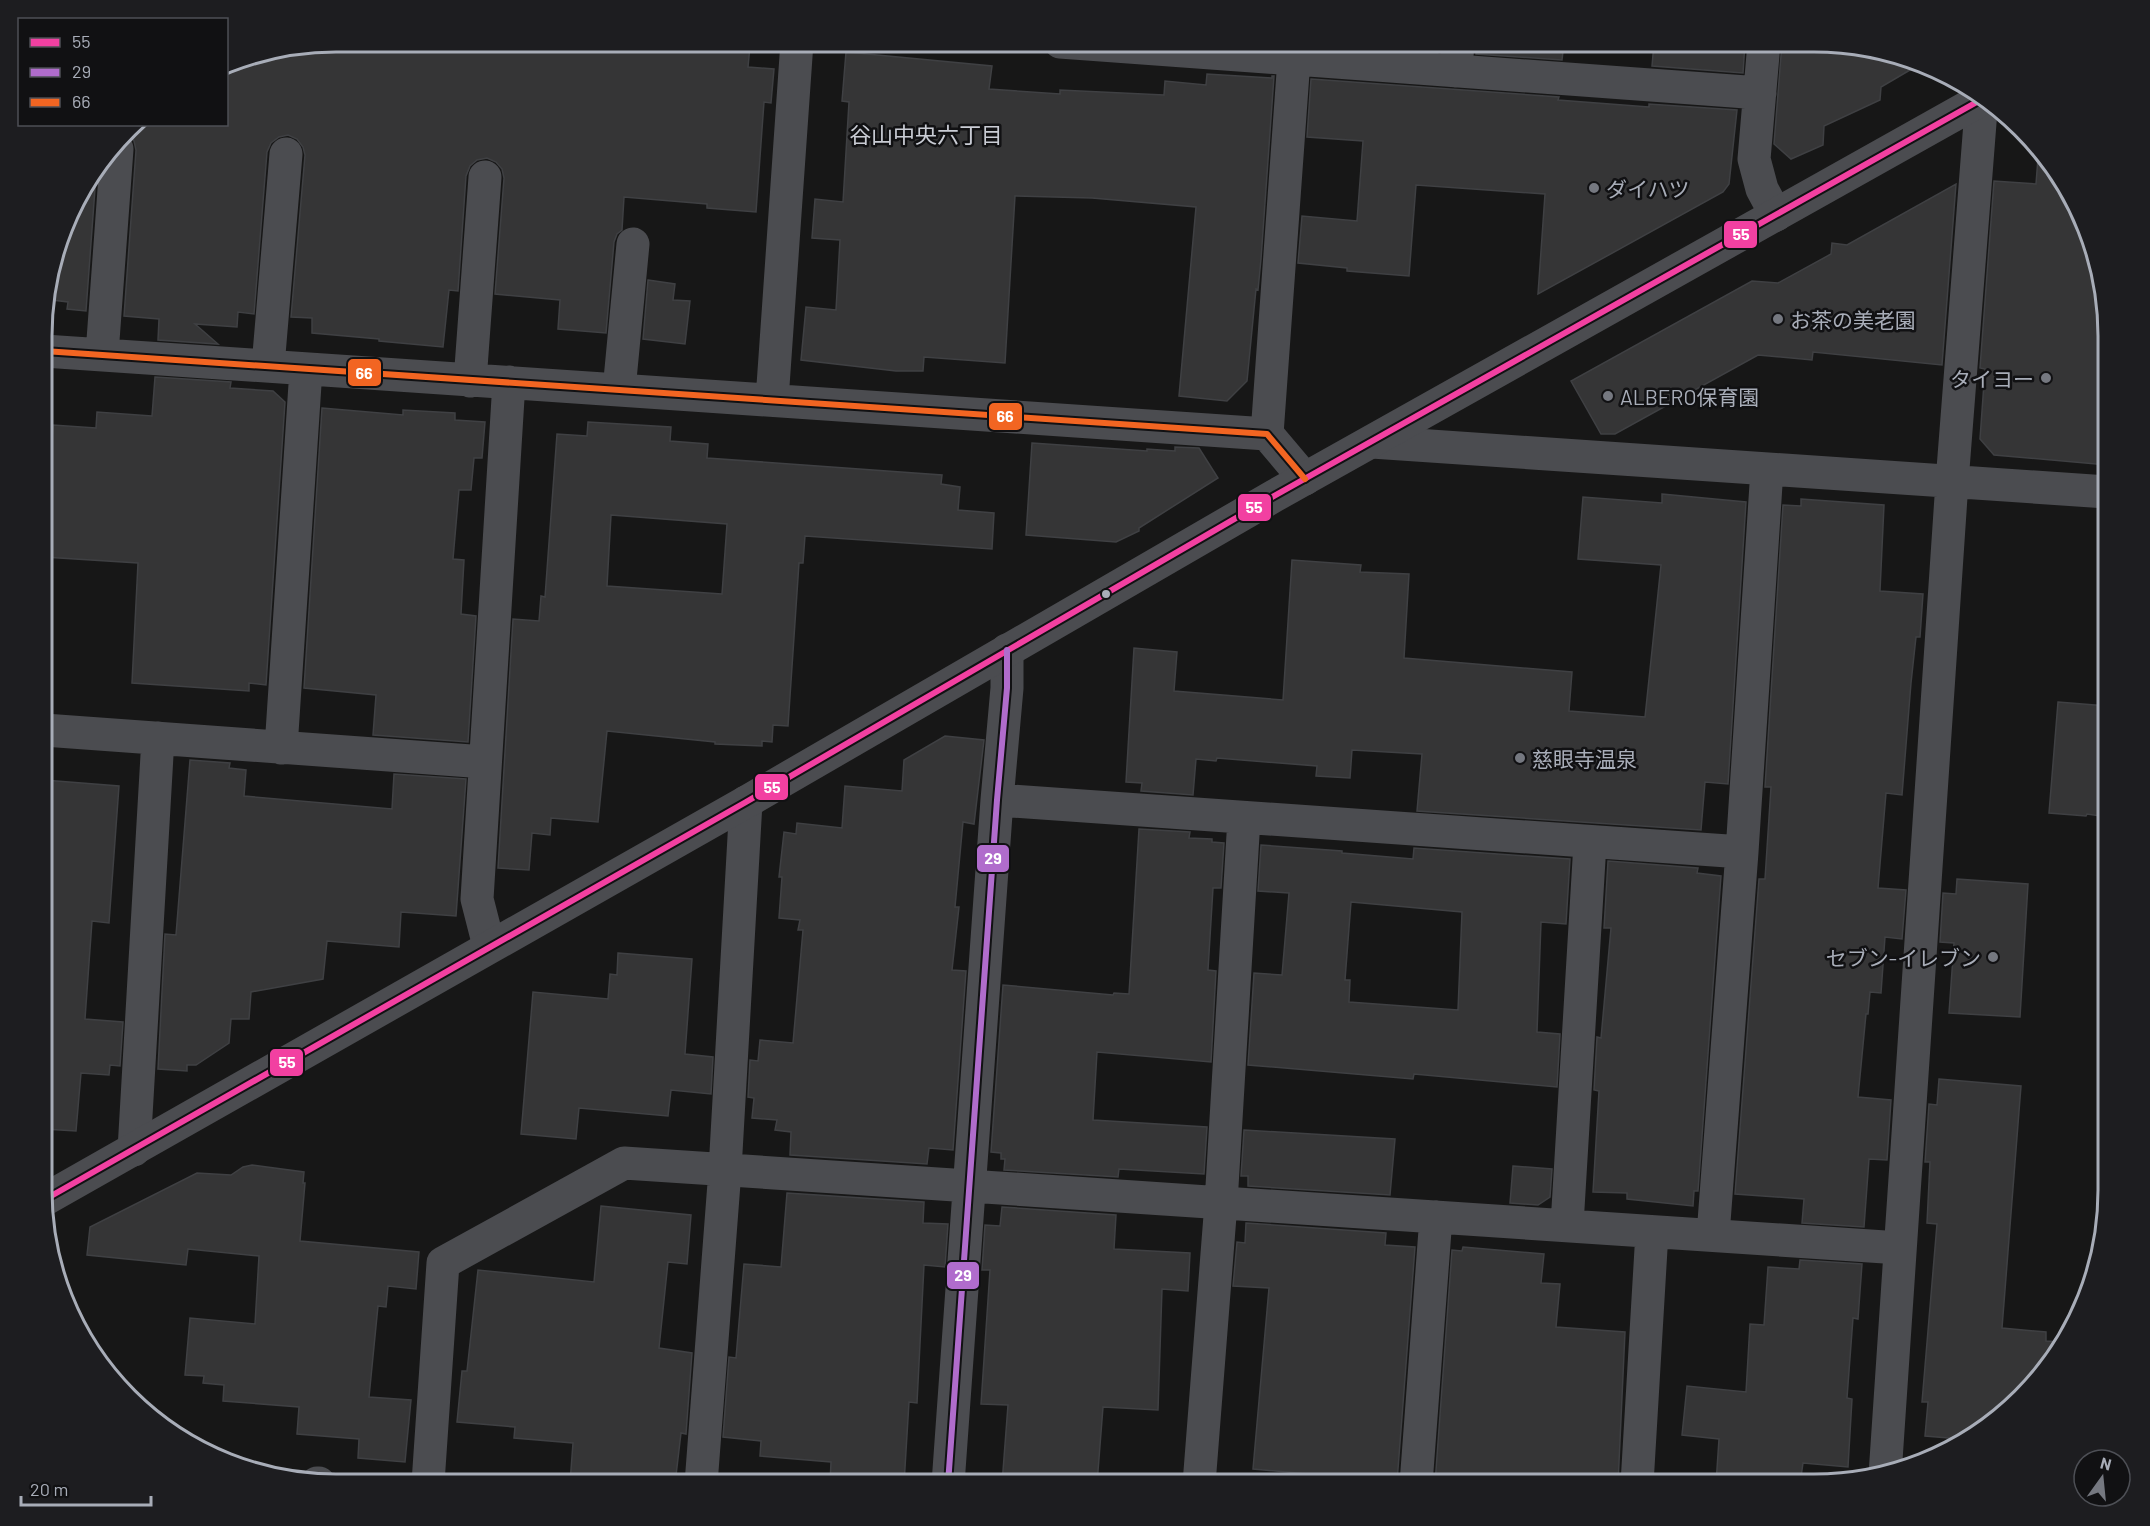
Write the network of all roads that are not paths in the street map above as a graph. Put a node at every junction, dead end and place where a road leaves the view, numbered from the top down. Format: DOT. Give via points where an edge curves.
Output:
graph roads {
  1 [pos="796,52"];
  2 [pos="1260,52"];
  3 [pos="1763,52"];
  4 [pos="1457,57"];
  5 [pos="1294,59"];
  6 [pos="1760,93"];
  7 [pos="1975,103"];
  8 [pos="1982,108"];
  9 [pos="286,154"];
  10 [pos="116,157"];
  11 [pos="486,177"];
  12 [pos="1776,215"];
  13 [pos="633,244"];
  14 [pos="52,351"];
  15 [pos="102,354"];
  16 [pos="268,366"];
  17 [pos="306,369"];
  18 [pos="470,381"];
  19 [pos="509,382"];
  20 [pos="619,390"];
  21 [pos="772,400"];
  22 [pos="1267,434"];
  23 [pos="1372,442"];
  24 [pos="1767,469"];
  25 [pos="1305,479"];
  26 [pos="1952,482"];
  27 [pos="2098,491"];
  28 [pos="1007,650"];
  29 [pos="52,730"];
  30 [pos="158,738"];
  31 [pos="280,748"];
  32 [pos="485,762"];
  33 [pos="997,800"];
  34 [pos="746,802"];
  35 [pos="1244,818"];
  36 [pos="1590,843"];
  37 [pos="1742,852"];
  38 [pos="489,946"];
  39 [pos="134,1150"];
  40 [pos="725,1170"];
  41 [pos="970,1186"];
  42 [pos="52,1196"];
  43 [pos="1221,1203"];
  44 [pos="1436,1217"];
  45 [pos="1567,1225"];
  46 [pos="1652,1232"];
  47 [pos="1713,1235"];
  48 [pos="1900,1248"];
  49 [pos="1886,1464"];
  50 [pos="429,1474"];
  51 [pos="702,1474"];
  52 [pos="949,1474"];
  53 [pos="1200,1474"];
  54 [pos="1417,1474"];
  55 [pos="1638,1474"];
  1 -- 21 [label="street"];
  2 -- 5 [label="street"];
  3 -- 6 [label="street"];
  4 -- 5 [label="street"];
  4 -- 6 [label="street"];
  5 -- 22 [label="street"];
  6 -- 12 [label="street" via="1754,159 1762,189"];
  7 -- 12 [label="street"];
  8 -- 26 [label="street"];
  9 -- 16 [label="street"];
  10 -- 15 [label="street"];
  11 -- 18 [label="street"];
  12 -- 23 [label="street"];
  13 -- 20 [label="street"];
  14 -- 15 [label="street"];
  15 -- 16 [label="street"];
  16 -- 17 [label="street"];
  17 -- 18 [label="street"];
  17 -- 31 [label="street"];
  18 -- 19 [label="street"];
  19 -- 20 [label="street"];
  19 -- 32 [label="street"];
  20 -- 21 [label="street"];
  21 -- 22 [label="street"];
  22 -- 25 [label="street"];
  23 -- 24 [label="street"];
  23 -- 25 [label="street"];
  24 -- 26 [label="street"];
  24 -- 37 [label="street"];
  25 -- 28 [label="street"];
  26 -- 27 [label="street"];
  26 -- 48 [label="street"];
  28 -- 33 [label="street"];
  28 -- 34 [label="street"];
  29 -- 30 [label="street"];
  30 -- 31 [label="street"];
  30 -- 39 [label="street"];
  31 -- 32 [label="street"];
  32 -- 38 [label="street" via="477,899"];
  33 -- 35 [label="street"];
  33 -- 41 [label="street"];
  34 -- 38 [label="street"];
  34 -- 40 [label="street"];
  35 -- 36 [label="street"];
  35 -- 43 [label="street"];
  36 -- 37 [label="street"];
  36 -- 45 [label="street"];
  37 -- 47 [label="street"];
  38 -- 39 [label="street"];
  39 -- 42 [label="street"];
  40 -- 41 [label="street"];
  40 -- 50 [label="street" via="624,1163 443,1263"];
  40 -- 51 [label="street"];
  41 -- 43 [label="street"];
  41 -- 52 [label="street"];
  43 -- 44 [label="street"];
  43 -- 53 [label="street"];
  44 -- 45 [label="street"];
  44 -- 54 [label="street"];
  45 -- 46 [label="street"];
  46 -- 47 [label="street"];
  46 -- 55 [label="street"];
  47 -- 48 [label="street"];
  48 -- 49 [label="street"];
}
